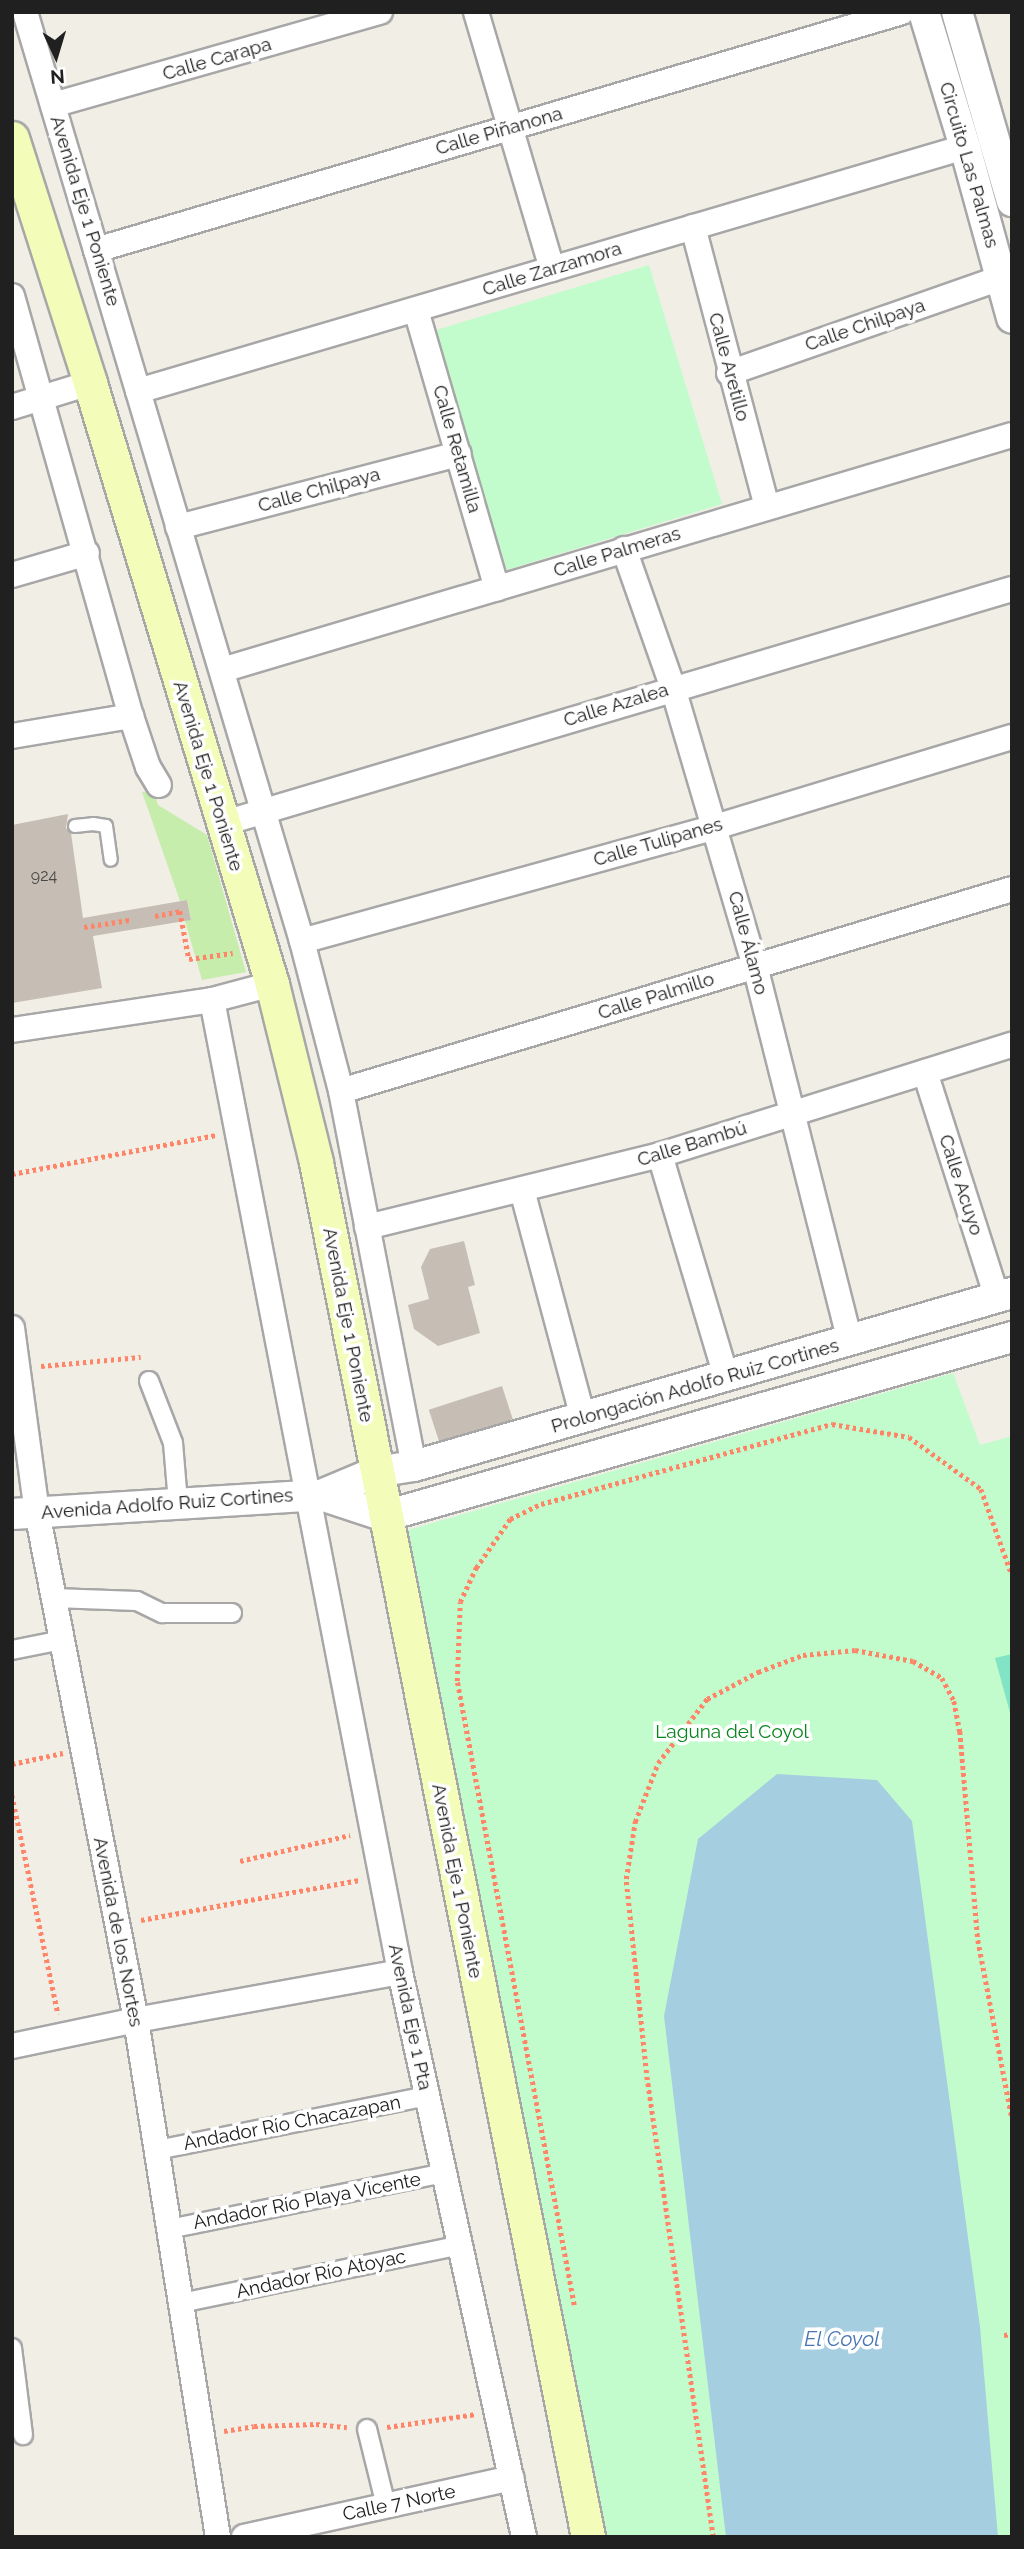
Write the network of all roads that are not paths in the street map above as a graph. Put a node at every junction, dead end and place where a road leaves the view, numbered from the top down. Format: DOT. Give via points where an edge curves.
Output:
graph roads {
  1 [pos="25,12"];
  2 [pos="380,12"];
  3 [pos="476,12"];
  4 [pos="902,12"];
  5 [pos="924,12"];
  6 [pos="957,12"];
  7 [pos="53,105"];
  8 [pos="510,128"];
  9 [pos="12,138"];
  10 [pos="965,147"];
  11 [pos="1012,201"];
  12 [pos="693,228"];
  13 [pos="96,250"];
  14 [pos="552,269"];
  15 [pos="1001,278"];
  16 [pos="12,296"];
  17 [pos="416,310"];
  18 [pos="1012,318"];
  19 [pos="729,373"];
  20 [pos="90,383"];
  21 [pos="138,391"];
  22 [pos="43,398"];
  23 [pos="12,407"];
  24 [pos="1012,435"];
  25 [pos="459,454"];
  26 [pos="766,507"];
  27 [pos="178,527"];
  28 [pos="624,550"];
  29 [pos="87,553"];
  30 [pos="12,575"];
  31 [pos="497,588"];
  32 [pos="1012,589"];
  33 [pos="222,670"];
  34 [pos="673,688"];
  35 [pos="131,716"];
  36 [pos="12,736"];
  37 [pos="1012,737"];
  38 [pos="159,785"];
  39 [pos="261,811"];
  40 [pos="221,824"];
  41 [pos="75,826"];
  42 [pos="715,827"];
  43 [pos="111,860"];
  44 [pos="1012,889"];
  45 [pos="302,941"];
  46 [pos="755,966"];
  47 [pos="272,984"];
  48 [pos="212,1000"];
  49 [pos="12,1030"];
  50 [pos="1012,1045"];
  51 [pos="925,1072"];
  52 [pos="341,1091"];
  53 [pos="793,1111"];
  54 [pos="660,1155"];
  55 [pos="522,1190"];
  56 [pos="367,1227"];
  57 [pos="1004,1295"];
  58 [pos="12,1328"];
  59 [pos="1012,1337"];
  60 [pos="850,1342"];
  61 [pos="818,1351"];
  62 [pos="726,1377"];
  63 [pos="149,1381"];
  64 [pos="830,1390"];
  65 [pos="593,1415"];
  66 [pos="617,1451"];
  67 [pos="414,1466"];
  68 [pos="376,1472"];
  69 [pos="313,1495"];
  70 [pos="178,1503"];
  71 [pos="25,1513"];
  72 [pos="385,1516"];
  73 [pos="54,1598"];
  74 [pos="232,1613"];
  75 [pos="62,1640"];
  76 [pos="12,1650"];
  77 [pos="400,1972"];
  78 [pos="136,2020"];
  79 [pos="12,2046"];
  80 [pos="427,2096"];
  81 [pos="157,2150"];
  82 [pos="445,2173"];
  83 [pos="169,2229"];
  84 [pos="460,2245"];
  85 [pos="181,2303"];
  86 [pos="12,2347"];
  87 [pos="368,2430"];
  88 [pos="23,2435"];
  89 [pos="512,2478"];
  90 [pos="386,2505"];
  91 [pos="218,2537"];
  92 [pos="244,2537"];
  93 [pos="524,2537"];
  94 [pos="588,2537"];
  1 -- 7 [label="street, Avenida Eje 1 Poniente"];
  2 -- 7 [label="street, Calle Carapa"];
  3 -- 8 [label="street"];
  4 -- 8 [label="street, Calle Piñanona"];
  5 -- 10 [label="street, Circuito Las Palmas"];
  6 -- 11 [label="street, Circuito Las Palmas"];
  7 -- 13 [label="street, Avenida Eje 1 Poniente"];
  8 -- 13 [label="street, Calle Piñanona"];
  8 -- 14 [label="street"];
  9 -- 20 [label="main road, Avenida Eje 1 Poniente"];
  10 -- 12 [label="street, Calle Zarzamora"];
  10 -- 15 [label="street, Circuito Las Palmas"];
  12 -- 14 [label="street, Calle Zarzamora"];
  12 -- 19 [label="street, Calle Aretillo"];
  13 -- 21 [label="street, Avenida Eje 1 Poniente"];
  14 -- 17 [label="street, Calle Zarzamora"];
  15 -- 18 [label="street, Circuito Las Palmas"];
  15 -- 19 [label="street, Calle Chilpaya"];
  16 -- 22 [label="street"];
  17 -- 21 [label="street, Calle Zarzamora"];
  17 -- 25 [label="street, Calle Retamilla"];
  19 -- 26 [label="street, Calle Aretillo"];
  20 -- 22 [label="street"];
  20 -- 40 [label="main road, Avenida Eje 1 Poniente"];
  21 -- 27 [label="street, Avenida Eje 1 Poniente"];
  22 -- 23 [label="street"];
  22 -- 29 [label="street"];
  24 -- 26 [label="street, Calle Palmeras"];
  25 -- 27 [label="street, Calle Chilpaya"];
  25 -- 31 [label="street, Calle Retamilla"];
  26 -- 28 [label="street, Calle Palmeras"];
  27 -- 33 [label="street, Avenida Eje 1 Poniente"];
  28 -- 31 [label="street, Calle Palmeras"];
  28 -- 34 [label="street, Calle Álamo"];
  29 -- 30 [label="street"];
  29 -- 35 [label="street"];
  31 -- 33 [label="street, Calle Palmeras"];
  32 -- 34 [label="street, Calle Azalea"];
  33 -- 39 [label="street, Avenida Eje 1 Poniente"];
  34 -- 39 [label="street, Calle Azalea"];
  34 -- 42 [label="street, Calle Álamo"];
  35 -- 36 [label="street"];
  35 -- 38 [label="street"];
  37 -- 42 [label="street, Calle Tulipanes"];
  39 -- 40 [label="street, Calle Azalea"];
  39 -- 45 [label="street, Avenida Eje 1 Poniente"];
  40 -- 47 [label="main road, Avenida Eje 1 Poniente"];
  41 -- 43 [label="lane" via="106,826"];
  42 -- 45 [label="street, Calle Tulipanes"];
  42 -- 46 [label="street, Calle Álamo"];
  44 -- 46 [label="street, Calle Palmillo"];
  45 -- 52 [label="street, Avenida Eje 1 Poniente"];
  46 -- 52 [label="street, Calle Palmillo"];
  46 -- 53 [label="street, Calle Álamo"];
  47 -- 48 [label="street"];
  47 -- 68 [label="main road, Avenida Eje 1 Poniente" via="316,1162"];
  48 -- 49 [label="street"];
  48 -- 69 [label="street, Avenida Eje 1 Pta"];
  50 -- 51 [label="street, Calle Bambú"];
  51 -- 53 [label="street, Calle Bambú"];
  51 -- 57 [label="street, Calle Acuyo"];
  52 -- 56 [label="street, Avenida Eje 1 Poniente"];
  53 -- 54 [label="street, Calle Bambú"];
  53 -- 60 [label="street, Calle Álamo"];
  54 -- 55 [label="street, Calle Bambú"];
  54 -- 62 [label="street"];
  55 -- 56 [label="street, Calle Bambú"];
  55 -- 65 [label="street"];
  56 -- 67 [label="street, Avenida Eje 1 Poniente"];
  57 -- 60 [label="street, Prolongación Adolfo Ruiz Cortines"];
  58 -- 71 [label="street, Avenida de los Nortes"];
  59 -- 64 [label="street"];
  60 -- 61 [label="street, Prolongación Adolfo Ruiz Cortines"];
  61 -- 62 [label="street, Prolongación Adolfo Ruiz Cortines"];
  61 -- 64 [label="street"];
  62 -- 65 [label="street, Prolongación Adolfo Ruiz Cortines"];
  63 -- 70 [label="street" via="173,1443"];
  64 -- 66 [label="street"];
  65 -- 66 [label="street"];
  65 -- 67 [label="street, Prolongación Adolfo Ruiz Cortines"];
  66 -- 72 [label="street"];
  67 -- 68 [label="street, Prolongación Adolfo Ruiz Cortines"];
  68 -- 69 [label="street, Avenida Adolfo Ruiz Cortines"];
  68 -- 72 [label="main road, Avenida Eje 1 Poniente"];
  69 -- 70 [label="street, Avenida Adolfo Ruiz Cortines"];
  69 -- 72 [label="street, Avenida Adolfo Ruiz Cortines"];
  69 -- 77 [label="street, Avenida Eje 1 Pta"];
  70 -- 71 [label="street, Avenida Adolfo Ruiz Cortines"];
  71 -- 73 [label="street, Avenida de los Nortes"];
  72 -- 94 [label="main road, Avenida Eje 1 Poniente"];
  73 -- 74 [label="street" via="137,1601 162,1613"];
  73 -- 75 [label="street, Avenida de los Nortes"];
  75 -- 76 [label="street"];
  75 -- 78 [label="street, Avenida de los Nortes"];
  77 -- 78 [label="street"];
  77 -- 80 [label="street, Avenida Eje 1 Pta"];
  78 -- 79 [label="street"];
  78 -- 81 [label="street, Avenida de los Nortes"];
  80 -- 81 [label="street, Andador Río Chacazapan"];
  80 -- 82 [label="street, Avenida Eje 1 Pta"];
  81 -- 83 [label="street, Avenida de los Nortes"];
  82 -- 83 [label="street, Andador Río Playa Vicente"];
  82 -- 84 [label="street, Avenida Eje 1 Pta"];
  83 -- 85 [label="street, Avenida de los Nortes"];
  84 -- 85 [label="street, Andador Río Atoyac"];
  84 -- 89 [label="street, Avenida Eje 1 Pta"];
  85 -- 91 [label="street, Avenida de los Nortes"];
  86 -- 88 [label="street"];
  87 -- 90 [label="street"];
  89 -- 90 [label="street, Calle 7 Norte"];
  89 -- 93 [label="street, Avenida Eje 1 Pta"];
  90 -- 92 [label="street, Calle 7 Norte"];
}
